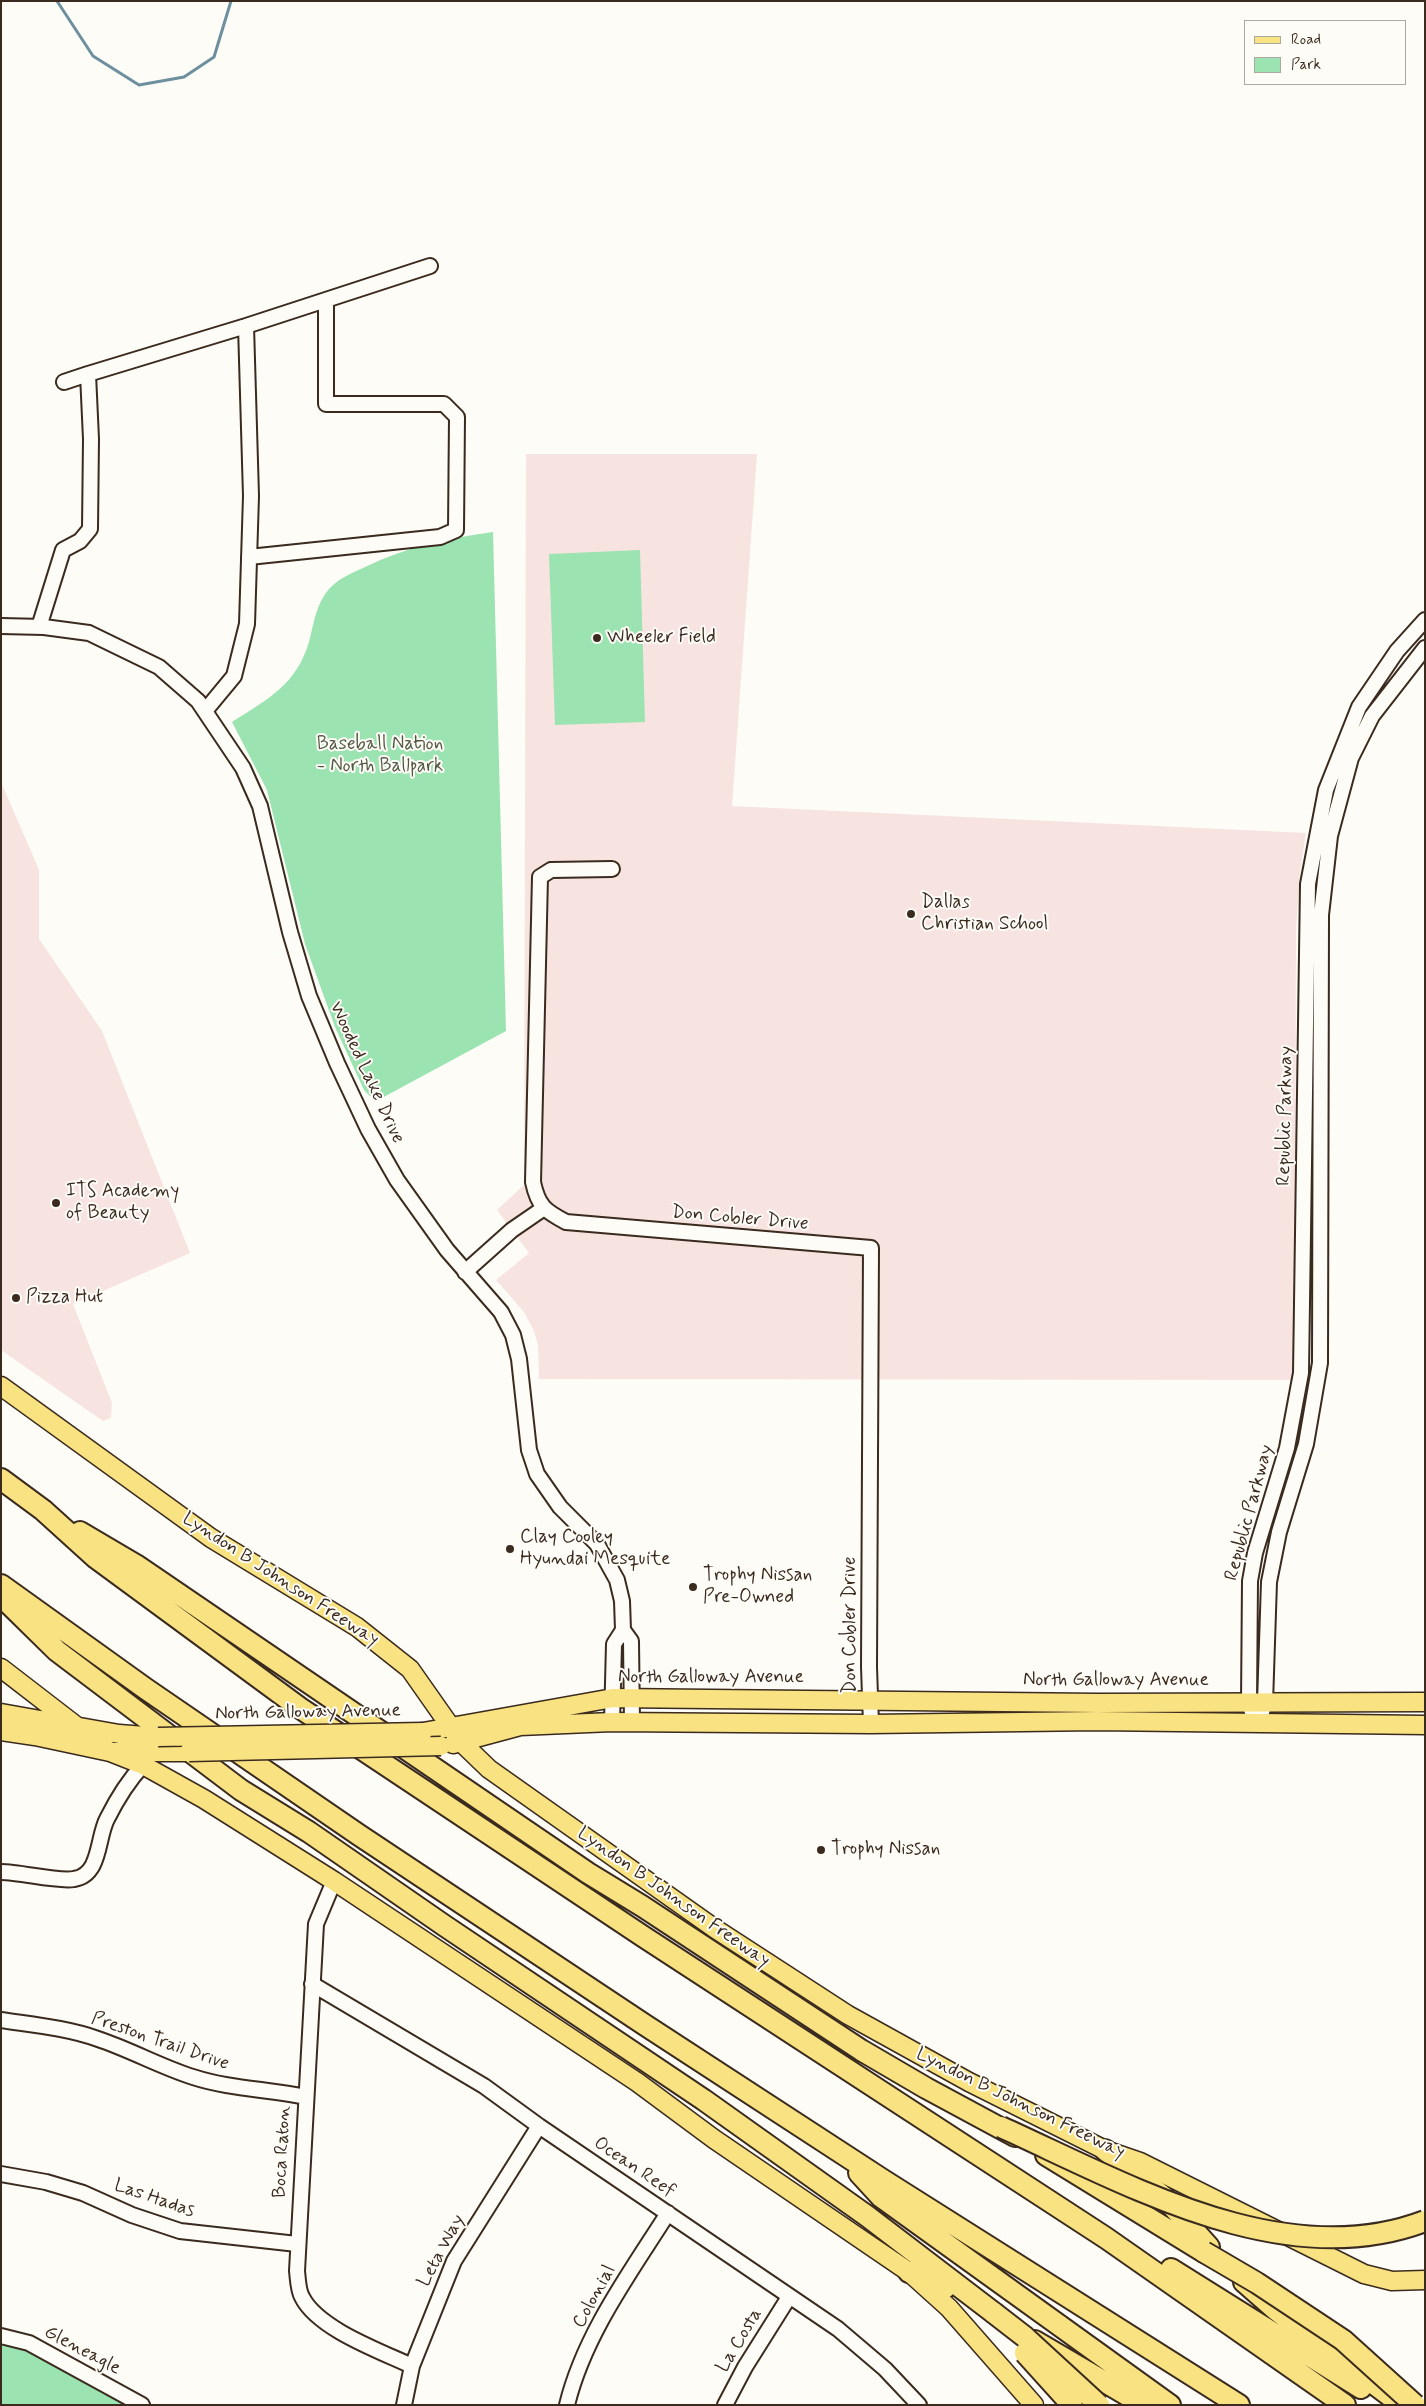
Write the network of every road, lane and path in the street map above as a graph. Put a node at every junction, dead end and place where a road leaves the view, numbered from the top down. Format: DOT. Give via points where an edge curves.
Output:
graph roads {
  1 [pos="430,266"];
  2 [pos="326,300"];
  3 [pos="246,326"];
  4 [pos="88,374"];
  5 [pos="64,382"];
  6 [pos="249,557"];
  7 [pos="1425,620"];
  8 [pos="1,626"];
  9 [pos="39,626"];
  10 [pos="1425,648"];
  11 [pos="205,711"];
  12 [pos="612,868"];
  13 [pos="544,1208"];
  14 [pos="465,1272"];
  15 [pos="1,1386"];
  16 [pos="1,1479"];
  17 [pos="43,1510"];
  18 [pos="1264,1525"];
  19 [pos="1279,1532"];
  20 [pos="1,1585"];
  21 [pos="1,1596"];
  22 [pos="623,1630"];
  23 [pos="1,1668"];
  24 [pos="613,1698"];
  25 [pos="870,1699"];
  26 [pos="632,1700"];
  27 [pos="1392,1702"];
  28 [pos="1425,1702"];
  29 [pos="1257,1703"];
  30 [pos="1,1713"];
  31 [pos="612,1722"];
  32 [pos="632,1722"];
  33 [pos="871,1724"];
  34 [pos="1256,1724"];
  35 [pos="1390,1725"];
  36 [pos="1425,1725"];
  37 [pos="75,1726"];
  38 [pos="451,1728"];
  39 [pos="1,1732"];
  40 [pos="492,1732"];
  41 [pos="462,1743"];
  42 [pos="173,1747"];
  43 [pos="110,1752"];
  44 [pos="143,1765"];
  45 [pos="489,1769"];
  46 [pos="170,1780"];
  47 [pos="1,1872"];
  48 [pos="334,1880"];
  49 [pos="312,1984"];
  50 [pos="1,2020"];
  51 [pos="306,2097"];
  52 [pos="539,2126"];
  53 [pos="1002,2127"];
  54 [pos="1105,2150"];
  55 [pos="840,2151"];
  56 [pos="1,2174"];
  57 [pos="668,2213"];
  58 [pos="1425,2221"];
  59 [pos="1106,2238"];
  60 [pos="297,2244"];
  61 [pos="909,2272"];
  62 [pos="1425,2280"];
  63 [pos="789,2297"];
  64 [pos="993,2315"];
  65 [pos="1,2336"];
  66 [pos="412,2366"];
  67 [pos="142,2405"];
  68 [pos="404,2405"];
  69 [pos="567,2405"];
  70 [pos="725,2405"];
  71 [pos="919,2405"];
  72 [pos="1034,2405"];
  73 [pos="1072,2405"];
  74 [pos="1099,2405"];
  75 [pos="1144,2405"];
  76 [pos="1170,2405"];
  77 [pos="1239,2405"];
  78 [pos="1345,2405"];
  79 [pos="1388,2405"];
  80 [pos="1402,2405"];
  81 [pos="1416,2405"];
  1 -- 2 [label="street"];
  2 -- 3 [label="street"];
  2 -- 6 [label="street" via="326,404 444,404 457,417 456,530 440,537"];
  3 -- 4 [label="street"];
  3 -- 6 [label="street" via="251,496"];
  4 -- 5 [label="street"];
  4 -- 9 [label="street" via="90,528 80,542 63,550"];
  6 -- 11 [label="street" via="247,624 234,676"];
  7 -- 18 [label="street, Republic Parkway" via="1397,651 1358,707 1326,790 1308,884 1301,1373 1287,1448"];
  8 -- 9 [label="street, Wooded Lake Drive"];
  9 -- 11 [label="street, Wooded Lake Drive" via="89,633 160,667"];
  10 -- 19 [label="street, Republic Parkway" via="1372,716 1351,758 1330,836 1321,915 1320,1363 1306,1444"];
  11 -- 14 [label="street, Wooded Lake Drive" via="243,768 260,806 290,932 310,996 337,1063 397,1180"];
  12 -- 13 [label="street" via="550,870 540,877 533,1182 537,1200"];
  13 -- 14 [label="street" via="512,1230"];
  13 -- 25 [label="street, Don Cobler Drive" via="566,1222 872,1248"];
  14 -- 22 [label="street, Wooded Lake Drive" via="501,1312 513,1335 519,1358 530,1450 537,1474 560,1507 597,1544 609,1564 622,1601"];
  15 -- 38 [label="main road, Lyndon B Johnson Freeway" via="211,1538 357,1627 410,1669"];
  16 -- 17 [label="highway"];
  17 -- 53 [label="highway" via="136,1565 588,1873 862,2050"];
  17 -- 59 [label="highway" via="96,1558 300,1708"];
  18 -- 19 [label="street"];
  18 -- 29 [label="street, Republic Parkway" via="1248,1595"];
  19 -- 29 [label="street, Republic Parkway" via="1269,1582"];
  20 -- 55 [label="highway" via="359,1835"];
  21 -- 64 [label="highway" via="56,1650 241,1790 309,1832 704,2100 867,2216 973,2296"];
  22 -- 24 [label="street, Wooded Lake Drive" via="614,1644"];
  22 -- 26 [label="street, Wooded Lake Drive" via="631,1641"];
  23 -- 37 [label="main road"];
  24 -- 26 [label="main road, North Galloway Avenue"];
  24 -- 31 [label="street, Wooded Lake Drive"];
  24 -- 38 [label="main road, North Galloway Avenue"];
  25 -- 26 [label="main road, North Galloway Avenue"];
  25 -- 29 [label="main road, North Galloway Avenue"];
  25 -- 33 [label="street, Don Cobler Drive"];
  26 -- 32 [label="street, Wooded Lake Drive"];
  27 -- 28 [label="main road, North Galloway Avenue"];
  27 -- 29 [label="main road, North Galloway Avenue"];
  27 -- 35 [label="main road"];
  29 -- 34 [label="street, Republic Parkway"];
  30 -- 37 [label="main road, North Galloway Avenue"];
  31 -- 32 [label="main road, North Galloway Avenue"];
  31 -- 40 [label="main road, North Galloway Avenue" via="520,1726"];
  32 -- 33 [label="main road, North Galloway Avenue"];
  33 -- 34 [label="main road, North Galloway Avenue" via="1097,1721"];
  34 -- 35 [label="main road, North Galloway Avenue"];
  35 -- 36 [label="main road, North Galloway Avenue"];
  37 -- 42 [label="main road, North Galloway Avenue"];
  37 -- 43 [label="main road"];
  38 -- 41 [label="main road, Lyndon B Johnson Freeway"];
  38 -- 42 [label="main road, North Galloway Avenue, bridge" via="423,1732 207,1737"];
  39 -- 43 [label="main road, North Galloway Avenue"];
  40 -- 41 [label="main road, North Galloway Avenue"];
  40 -- 45 [label="main road" via="485,1749"];
  41 -- 42 [label="main road, North Galloway Avenue, bridge" via="441,1746"];
  41 -- 45 [label="main road, Lyndon B Johnson Freeway"];
  42 -- 43 [label="main road, North Galloway Avenue"];
  42 -- 46 [label="main road" via="165,1768"];
  43 -- 44 [label="main road"];
  44 -- 46 [label="main road"];
  44 -- 47 [label="street" via="129,1780 105,1822 97,1855 86,1873 72,1880"];
  45 -- 54 [label="main road, Lyndon B Johnson Freeway" via="714,1928 840,2010 969,2082"];
  46 -- 48 [label="main road"];
  48 -- 49 [label="street, Boca Raton" via="316,1924"];
  48 -- 61 [label="main road" via="637,2082 714,2139"];
  49 -- 51 [label="street, Boca Raton"];
  49 -- 52 [label="street, Ocean Reef" via="484,2086"];
  50 -- 51 [label="street, Preston Trail Drive" via="71,2030 193,2077"];
  51 -- 60 [label="street, Boca Raton"];
  52 -- 57 [label="street, Ocean Reef"];
  52 -- 66 [label="street, Leta Way" via="454,2261"];
  53 -- 58 [label="highway, bridge" via="1166,2200 1240,2224 1282,2233 1334,2238 1365,2236"];
  53 -- 81 [label="highway, bridge" via="1312,2318 1365,2357"];
  54 -- 62 [label="main road, Lyndon B Johnson Freeway" via="1140,2162 1364,2274 1392,2281"];
  54 -- 80 [label="highway" via="1164,2197 1249,2288"];
  55 -- 76 [label="highway" via="881,2198"];
  55 -- 77 [label="highway"];
  56 -- 60 [label="street, Las Hadas" via="83,2193 132,2216 180,2231"];
  57 -- 63 [label="street, Ocean Reef"];
  57 -- 69 [label="street, Colonial" via="609,2309 581,2365"];
  59 -- 78 [label="highway"];
  59 -- 79 [label="highway" via="1153,2258"];
  60 -- 66 [label="street, Boca Raton" via="297,2271 302,2296 314,2315"];
  61 -- 72 [label="main road" via="949,2308"];
  61 -- 75 [label="highway" via="929,2277 974,2307"];
  63 -- 70 [label="street, La Costa" via="745,2366"];
  63 -- 71 [label="street, Ocean Reef" via="838,2328"];
  64 -- 73 [label="highway, bridge"];
  64 -- 74 [label="highway, bridge" via="1025,2337"];
  65 -- 67 [label="street, Gleneagle" via="29,2343"];
  66 -- 68 [label="street, Leta Way"];
}
